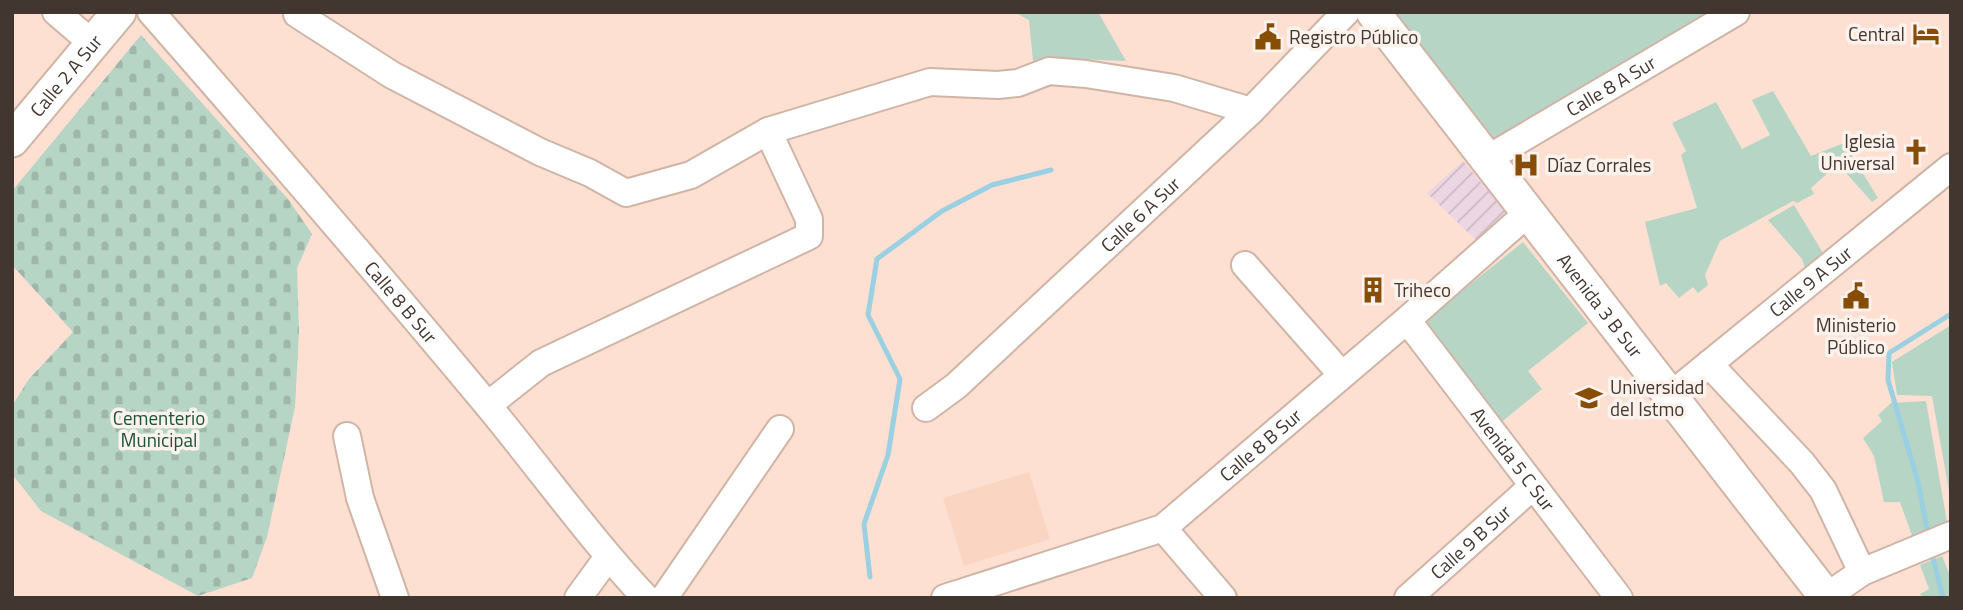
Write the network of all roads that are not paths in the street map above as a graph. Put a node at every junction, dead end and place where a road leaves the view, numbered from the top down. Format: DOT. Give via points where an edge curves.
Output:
graph roads {
  1 [pos="55,12"];
  2 [pos="118,12"];
  3 [pos="151,12"];
  4 [pos="1346,12"];
  5 [pos="1373,12"];
  6 [pos="297,14"];
  7 [pos="1730,14"];
  8 [pos="92,43"];
  9 [pos="1251,111"];
  10 [pos="768,131"];
  11 [pos="12,139"];
  12 [pos="1487,159"];
  13 [pos="1951,167"];
  14 [pos="1529,212"];
  15 [pos="1245,265"];
  16 [pos="1407,320"];
  17 [pos="1709,364"];
  18 [pos="1342,375"];
  19 [pos="1671,395"];
  20 [pos="488,405"];
  21 [pos="926,408"];
  22 [pos="780,429"];
  23 [pos="347,436"];
  24 [pos="1533,486"];
  25 [pos="1163,528"];
  26 [pos="1951,535"];
  27 [pos="608,557"];
  28 [pos="1862,572"];
  29 [pos="1827,597"];
  30 [pos="395,598"];
  31 [pos="578,598"];
  32 [pos="646,598"];
  33 [pos="664,598"];
  34 [pos="945,598"];
  35 [pos="1223,598"];
  36 [pos="1408,598"];
  37 [pos="1619,598"];
  1 -- 8 [label="street"];
  2 -- 8 [label="main road, Calle 2 A Sur"];
  3 -- 20 [label="street, Calle 8 B Sur"];
  4 -- 9 [label="street, Calle 6 A Sur"];
  5 -- 12 [label="main road, Avenida 3 B Sur"];
  6 -- 10 [label="street" via="392,75 626,193 691,175"];
  7 -- 12 [label="street, Calle 8 A Sur"];
  8 -- 11 [label="main road, Calle 2 A Sur"];
  9 -- 10 [label="street" via="1174,88 1049,71 998,85 930,82"];
  9 -- 21 [label="street, Calle 6 A Sur" via="956,386"];
  10 -- 20 [label="street" via="809,219 809,236 541,363"];
  12 -- 14 [label="main road, Avenida 3 B Sur"];
  13 -- 17 [label="street, Calle 9 A Sur"];
  14 -- 16 [label="street, Calle 8 B Sur"];
  14 -- 19 [label="main road, Avenida 3 B Sur"];
  15 -- 18 [label="street"];
  16 -- 18 [label="street, Calle 8 B Sur"];
  16 -- 24 [label="street, Avenida 5 C Sur"];
  17 -- 19 [label="street, Calle 9 A Sur"];
  17 -- 28 [label="street" via="1823,490"];
  18 -- 25 [label="street, Calle 8 B Sur"];
  19 -- 29 [label="main road, Avenida 3 B Sur"];
  20 -- 27 [label="street, Calle 8 B Sur"];
  22 -- 33 [label="street"];
  23 -- 30 [label="street" via="360,498"];
  24 -- 36 [label="street, Calle 9 B Sur"];
  24 -- 37 [label="street, Avenida 5 C Sur"];
  25 -- 34 [label="street, Calle 8 B Sur"];
  25 -- 35 [label="street"];
  26 -- 28 [label="street"];
  27 -- 31 [label="street"];
  27 -- 32 [label="street, Calle 8 B Sur"];
  28 -- 29 [label="street"];
}
